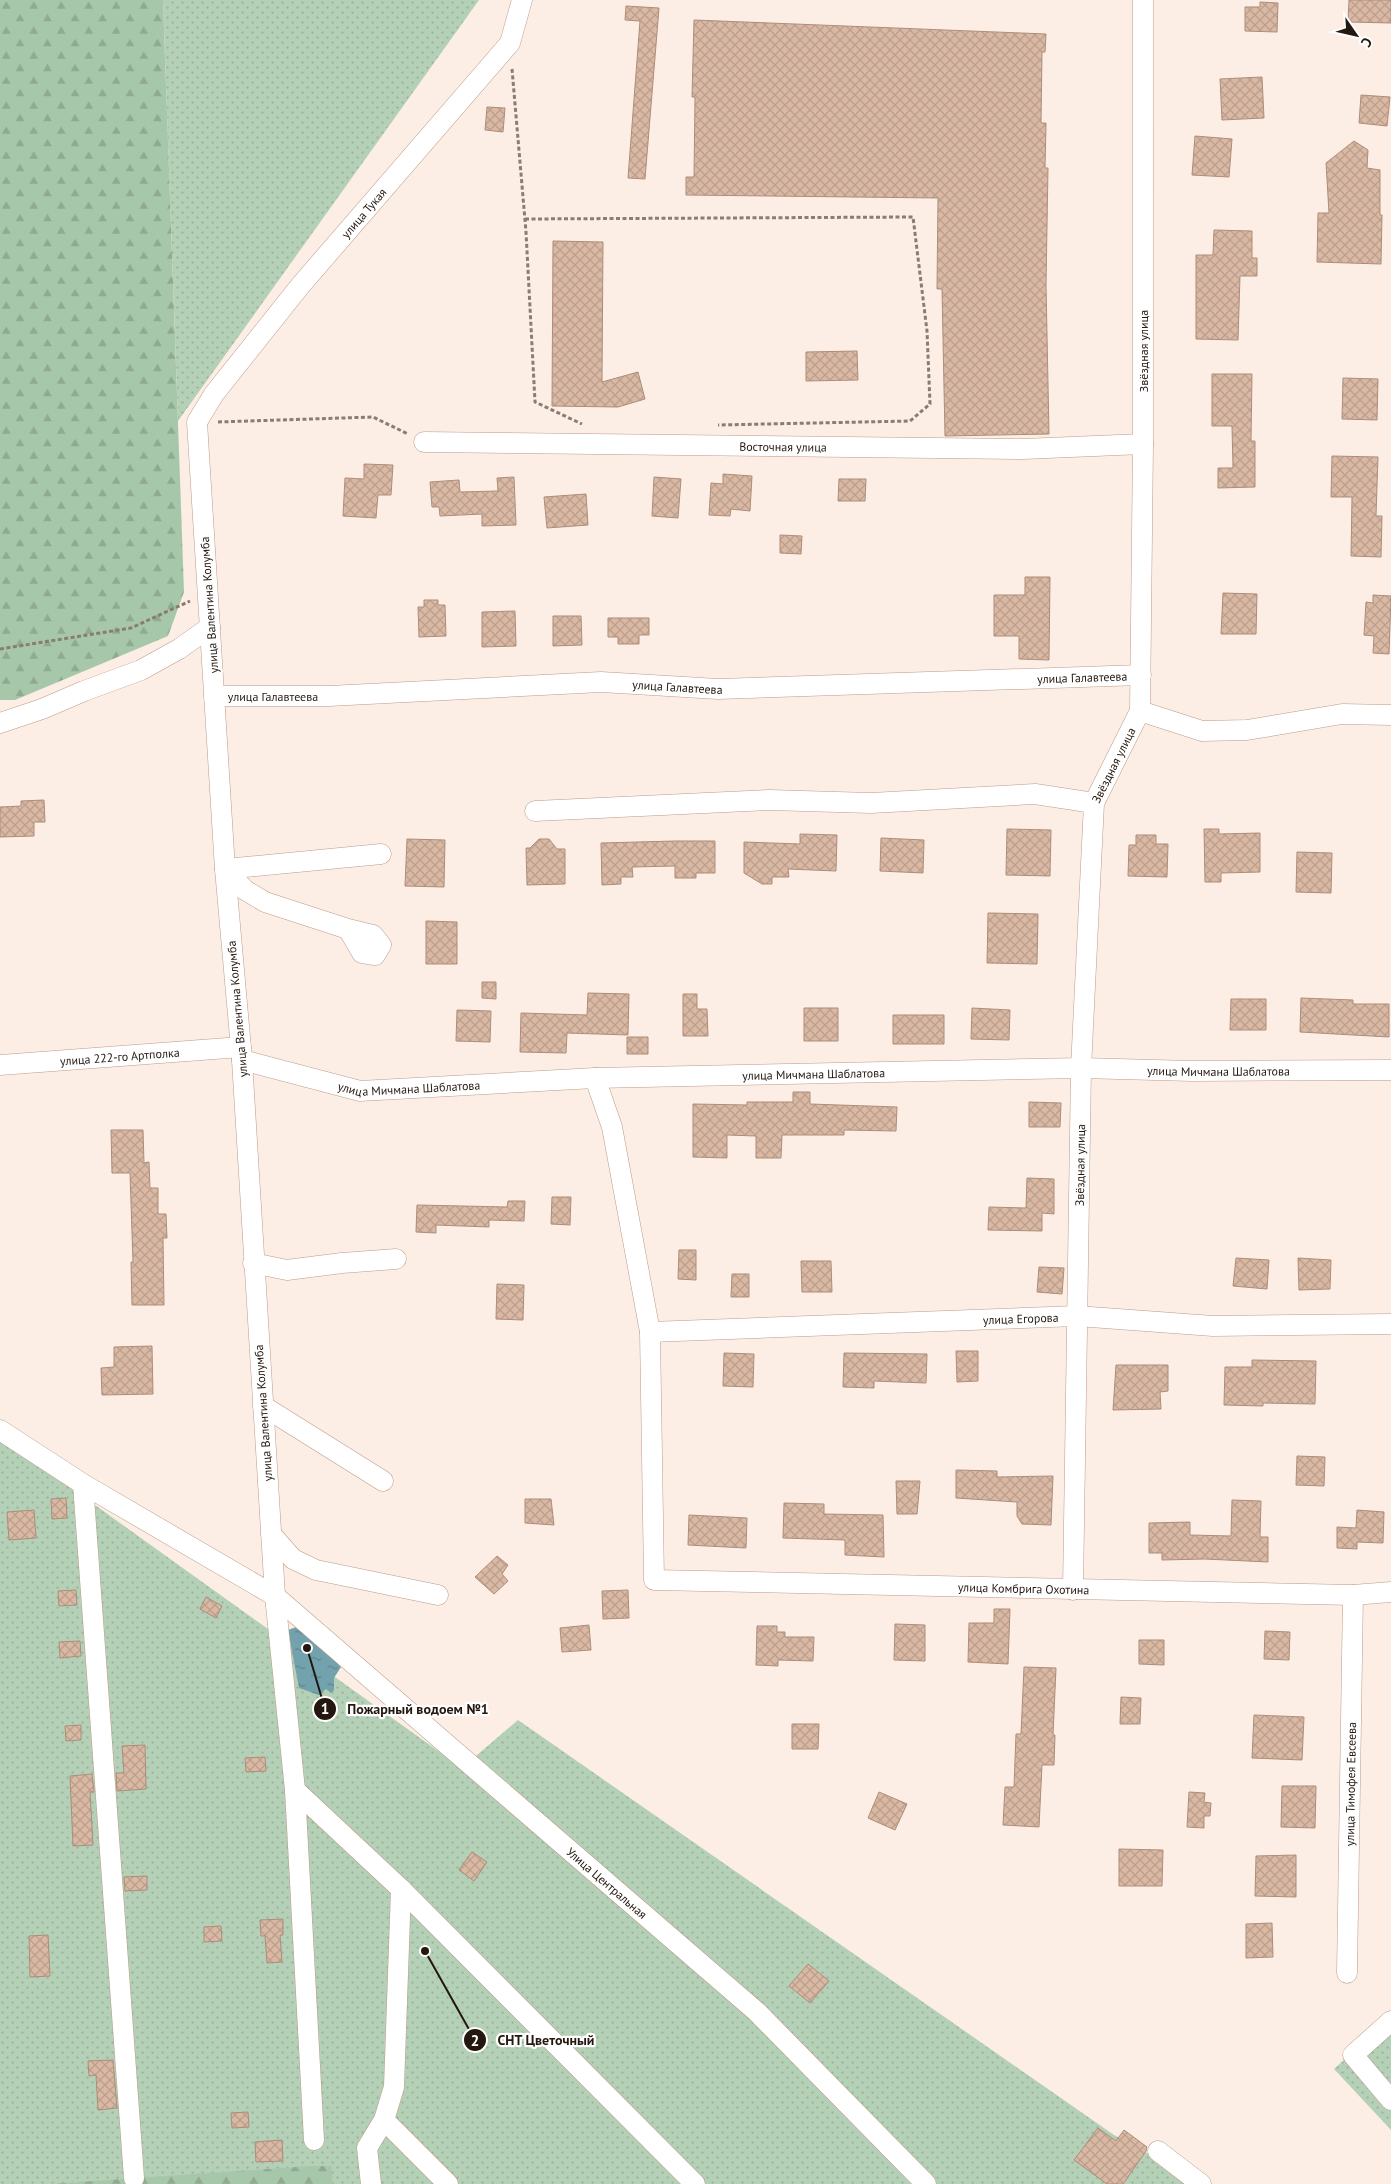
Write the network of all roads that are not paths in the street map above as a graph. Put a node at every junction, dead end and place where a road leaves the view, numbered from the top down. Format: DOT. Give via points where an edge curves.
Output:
graph roads {
  1 [pos="522,0"];
  2 [pos="1143,0"];
  3 [pos="197,422"];
  4 [pos="424,442"];
  5 [pos="1143,444"];
  6 [pos="210,626"];
  7 [pos="1141,675"];
  8 [pos="214,696"];
  9 [pos="1140,712"];
  10 [pos="1391,715"];
  11 [pos="0,723"];
  12 [pos="1094,803"];
  13 [pos="536,811"];
  14 [pos="380,854"];
  15 [pos="225,869"];
  16 [pos="348,929"];
  17 [pos="241,1053"];
  18 [pos="0,1065"];
  19 [pos="1080,1068"];
  20 [pos="1391,1070"];
  21 [pos="595,1078"];
  22 [pos="396,1260"];
  23 [pos="253,1263"];
  24 [pos="1077,1316"];
  25 [pos="1391,1324"];
  26 [pos="650,1332"];
  27 [pos="263,1406"];
  28 [pos="0,1430"];
  29 [pos="383,1481"];
  30 [pos="83,1484"];
  31 [pos="271,1534"];
  32 [pos="1073,1590"];
  33 [pos="1391,1592"];
  34 [pos="1353,1595"];
  35 [pos="275,1596"];
  36 [pos="438,1596"];
  37 [pos="294,1790"];
  38 [pos="401,1889"];
  39 [pos="1347,1973"];
  40 [pos="1391,2021"];
  41 [pos="1391,2100"];
  42 [pos="384,2120"];
  43 [pos="314,2140"];
  44 [pos="1158,2151"];
  45 [pos="134,2178"];
  46 [pos="371,2184"];
  47 [pos="448,2184"];
  48 [pos="695,2184"];
  49 [pos="926,2184"];
  50 [pos="1200,2184"];
  1 -- 3 [label="street, улица Тукая" via="510,43 300,286 214,394"];
  2 -- 5 [label="street, Звёздная улица"];
  3 -- 6 [label="street, улица Валентина Колумба"];
  4 -- 5 [label="street, Восточная улица" via="1023,449"];
  5 -- 7 [label="street, Звёздная улица"];
  6 -- 8 [label="street, улица Валентина Колумба"];
  6 -- 11 [label="street" via="179,649 141,670"];
  7 -- 8 [label="street, улица Галавтеева" via="718,689 601,682 329,696"];
  7 -- 9 [label="street, Звёздная улица"];
  8 -- 15 [label="street, улица Валентина Колумба"];
  9 -- 10 [label="street" via="1202,732 1247,730 1342,714"];
  9 -- 12 [label="street, Звёздная улица"];
  12 -- 13 [label="street" via="1035,794 871,803 769,800"];
  12 -- 19 [label="street, Звёздная улица"];
  14 -- 15 [label="street"];
  15 -- 16 [label="street" via="245,890 265,902"];
  15 -- 17 [label="street, улица Валентина Колумба"];
  17 -- 18 [label="street, улица 222-го Артполка"];
  17 -- 21 [label="street, улица Мичмана Шаблатова" via="360,1092"];
  17 -- 23 [label="street, улица Валентина Колумба"];
  19 -- 20 [label="street, улица Мичмана Шаблатова"];
  19 -- 21 [label="street, улица Мичмана Шаблатова"];
  19 -- 24 [label="street, Звёздная улица"];
  21 -- 26 [label="street" via="612,1127"];
  22 -- 23 [label="street" via="287,1270"];
  23 -- 27 [label="street, улица Валентина Колумба"];
  24 -- 25 [label="street, улица Егорова" via="1213,1326"];
  24 -- 26 [label="street, улица Егорова"];
  24 -- 32 [label="street, Звёздная улица"];
  26 -- 32 [label="street, улица Комбрига Охотина" via="654,1580"];
  27 -- 29 [label="street"];
  27 -- 31 [label="street, улица Валентина Колумба"];
  28 -- 30 [label="street, Улица Центральная"];
  30 -- 35 [label="street, Улица Центральная"];
  30 -- 45 [label="street"];
  31 -- 35 [label="street, улица Валентина Колумба"];
  31 -- 36 [label="street" via="293,1559 316,1570"];
  32 -- 34 [label="street, улица Комбрига Охотина"];
  33 -- 34 [label="street, улица Комбрига Охотина"];
  34 -- 39 [label="street, улица Тимофея Евсеева"];
  35 -- 37 [label="street, улица Валентина Колумба"];
  35 -- 49 [label="street, Улица Центральная" via="757,2012"];
  37 -- 38 [label="street"];
  37 -- 43 [label="street, улица Валентина Колумба"];
  38 -- 42 [label="street" via="394,2087"];
  38 -- 48 [label="street"];
  40 -- 41 [label="street" via="1353,2055"];
  42 -- 46 [label="street" via="368,2148"];
  42 -- 47 [label="street"];
  44 -- 50 [label="street"];
}
